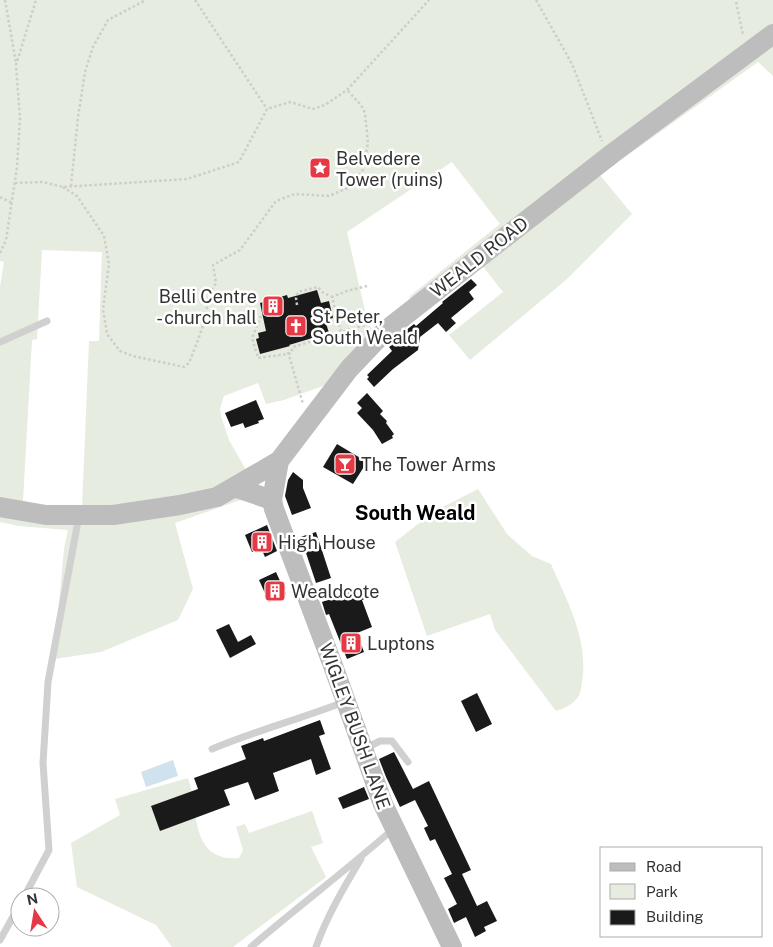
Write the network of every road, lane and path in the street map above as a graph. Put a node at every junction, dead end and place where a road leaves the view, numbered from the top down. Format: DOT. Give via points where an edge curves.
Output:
graph roads {
  1 [pos="5,0"];
  2 [pos="36,0"];
  3 [pos="146,0"];
  4 [pos="195,0"];
  5 [pos="429,0"];
  6 [pos="536,0"];
  7 [pos="736,2"];
  8 [pos="771,39"];
  9 [pos="736,40"];
  10 [pos="16,65"];
  11 [pos="347,90"];
  12 [pos="266,109"];
  13 [pos="608,157"];
  14 [pos="14,183"];
  15 [pos="71,186"];
  16 [pos="63,187"];
  17 [pos="0,198"];
  18 [pos="12,203"];
  19 [pos="0,253"];
  20 [pos="367,286"];
  21 [pos="332,297"];
  22 [pos="297,305"];
  23 [pos="261,316"];
  24 [pos="47,321"];
  25 [pos="368,324"];
  26 [pos="341,332"];
  27 [pos="0,342"];
  28 [pos="288,353"];
  29 [pos="308,421"];
  30 [pos="279,461"];
  31 [pos="234,487"];
  32 [pos="272,500"];
  33 [pos="0,507"];
  34 [pos="79,515"];
  35 [pos="346,701"];
  36 [pos="212,749"];
  37 [pos="363,749"];
  38 [pos="408,762"];
  39 [pos="394,828"];
  40 [pos="364,854"];
  41 [pos="29,887"];
  42 [pos="10,922"];
  43 [pos="0,940"];
  44 [pos="251,947"];
  45 [pos="316,947"];
  46 [pos="452,947"];
  1 -- 10 [label="path"];
  2 -- 10 [label="path"];
  3 -- 15 [label="path" via="108,20 93,47 85,72"];
  4 -- 12 [label="path"];
  5 -- 11 [label="path"];
  6 -- 13 [label="path" via="572,64"];
  7 -- 9 [label="path" via="743,34"];
  8 -- 13 [label="street, WEALD ROAD"];
  10 -- 14 [label="path" via="20,118"];
  11 -- 12 [label="path" via="313,109 290,102"];
  11 -- 16 [label="path" via="365,113 368,143 363,170 350,187 329,196 295,194 276,201 240,250 213,264 216,282 209,294 198,340 189,363 184,367 120,350 107,334 103,309 109,264 104,236 77,196"];
  12 -- 15 [label="path" via="239,162 187,179"];
  13 -- 29 [label="street, WEALD ROAD" via="385,331 349,369"];
  14 -- 16 [label="path" via="43,182"];
  14 -- 18 [label="path"];
  15 -- 16 [label="path"];
  17 -- 18 [label="path"];
  18 -- 19 [label="path" via="6,240"];
  20 -- 21 [label="path"];
  21 -- 22 [label="path" via="318,287 298,292"];
  21 -- 26 [label="path"];
  23 -- 28 [label="path" via="252,338 258,358"];
  24 -- 27 [label="lane"];
  25 -- 26 [label="path"];
  26 -- 28 [label="path" via="293,348"];
  28 -- 29 [label="path"];
  29 -- 30 [label="street, WEALD ROAD"];
  30 -- 31 [label="street, WEALD ROAD"];
  30 -- 32 [label="street"];
  31 -- 32 [label="street"];
  31 -- 34 [label="street, WEALD ROAD" via="217,497 180,505 113,515"];
  32 -- 35 [label="street, WIGLEY BUSH LANE"];
  33 -- 34 [label="street, WEALD ROAD" via="46,515"];
  34 -- 41 [label="lane" via="48,682 43,763 49,850"];
  35 -- 36 [label="lane"];
  35 -- 37 [label="street, WIGLEY BUSH LANE"];
  37 -- 38 [label="lane" via="380,741 392,742"];
  37 -- 39 [label="street, WIGLEY BUSH LANE"];
  39 -- 40 [label="lane"];
  39 -- 46 [label="street, WIGLEY BUSH LANE"];
  40 -- 44 [label="lane"];
  40 -- 45 [label="lane" via="322,929"];
  42 -- 43 [label="lane"];
}
